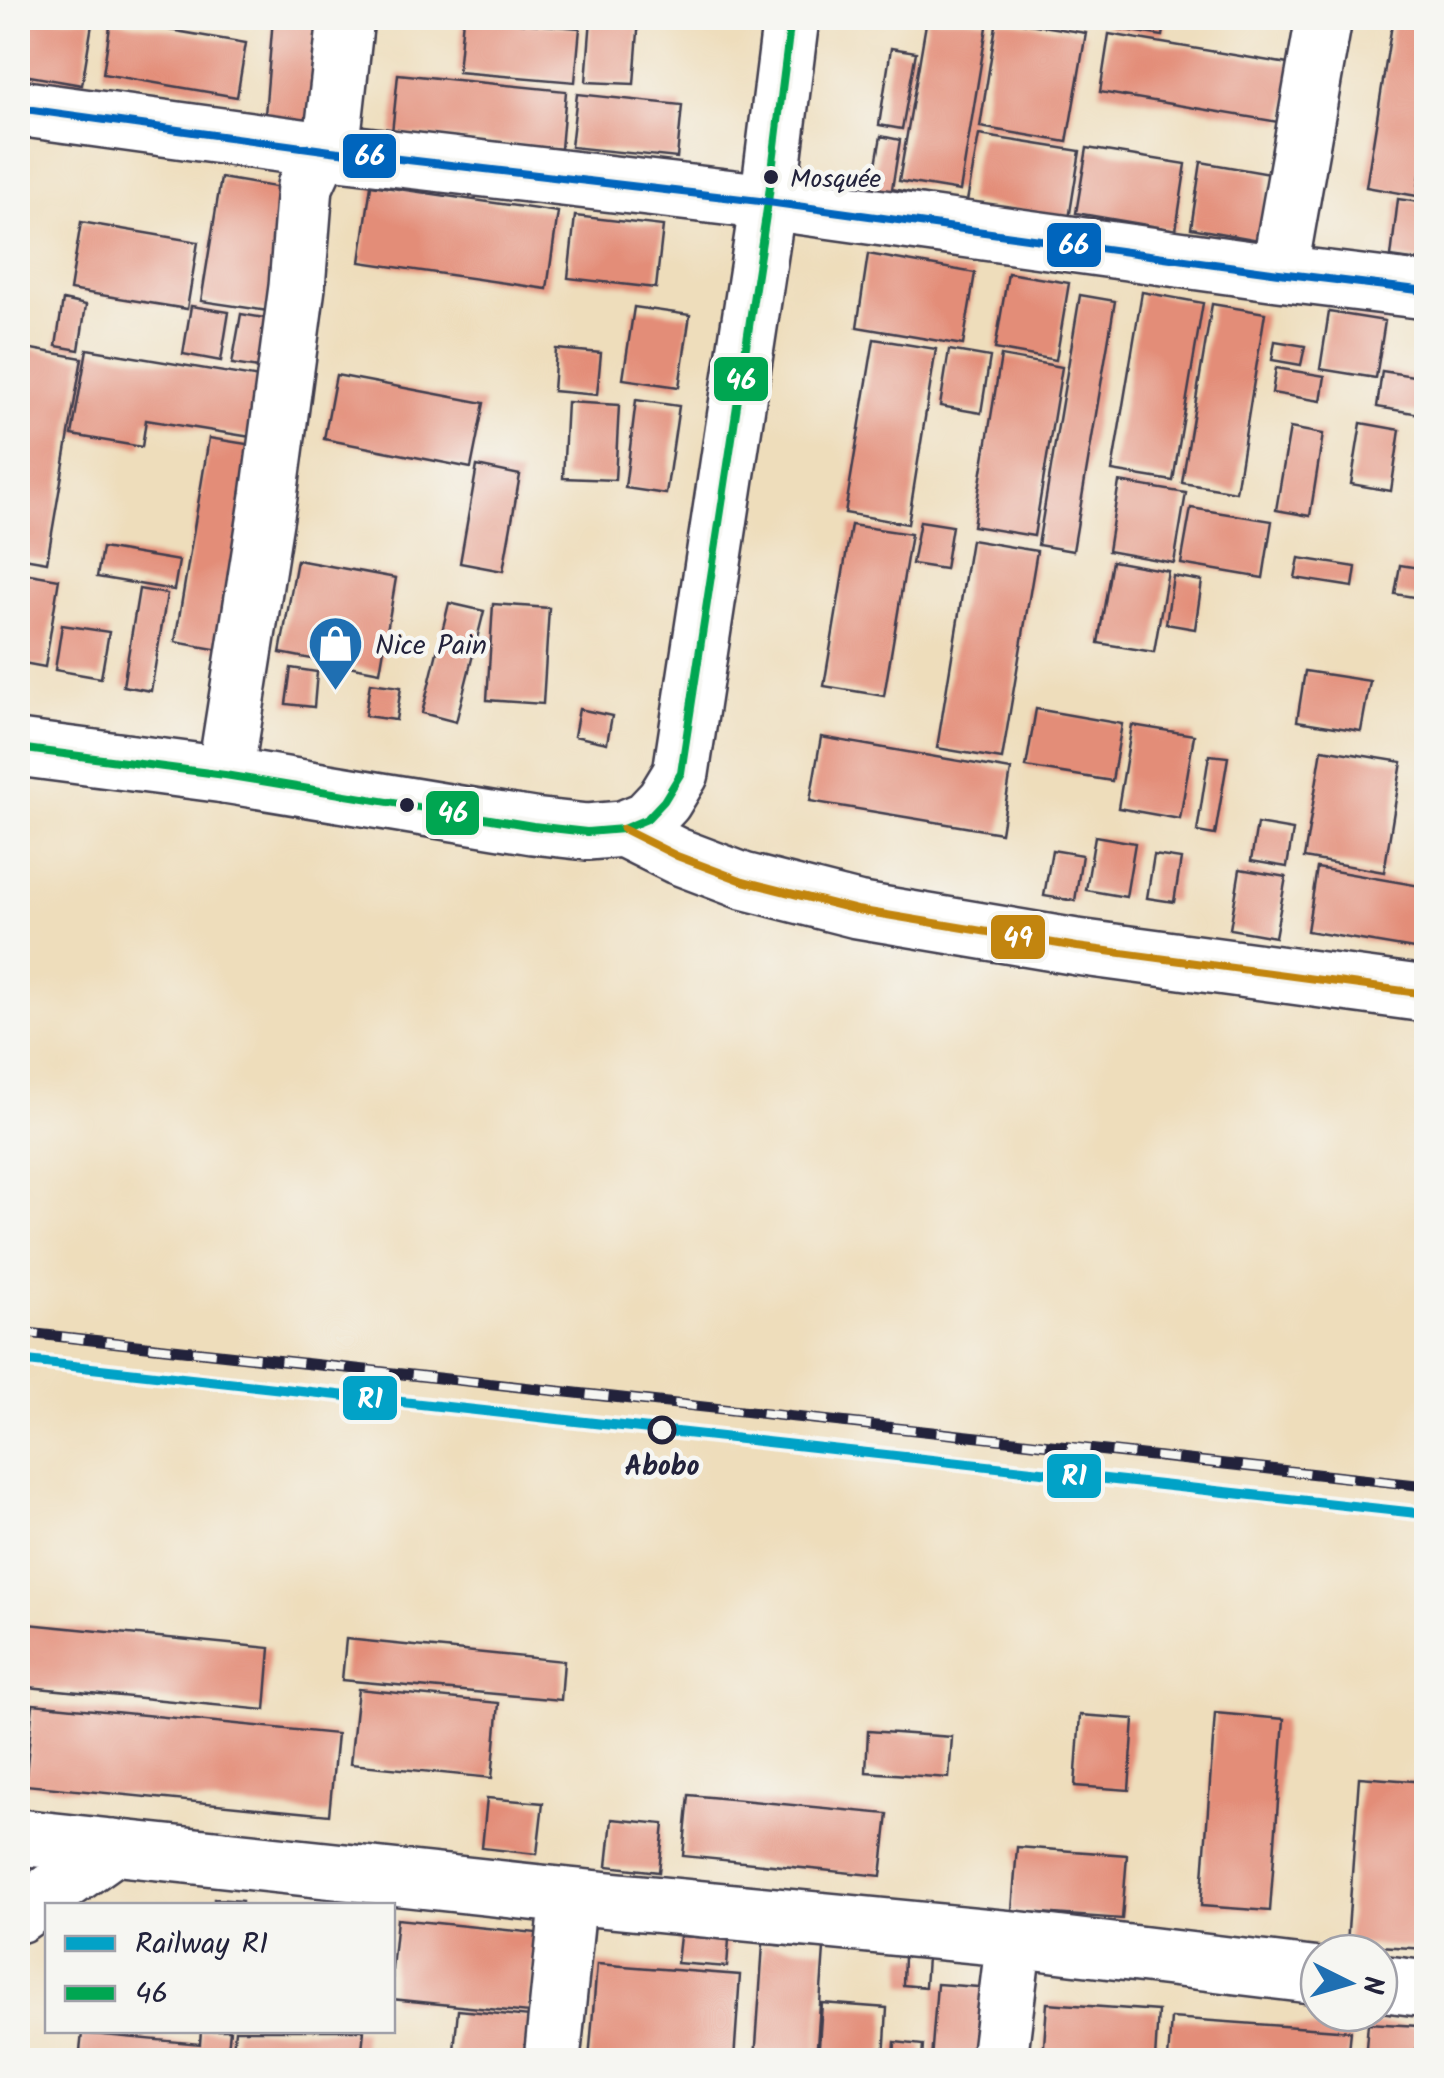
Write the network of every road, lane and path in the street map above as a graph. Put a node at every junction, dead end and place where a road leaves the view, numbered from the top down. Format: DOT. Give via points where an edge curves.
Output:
graph roads {
  1 [pos="346,18"];
  2 [pos="792,18"];
  3 [pos="1324,18"];
  4 [pos="18,108"];
  5 [pos="332,151"];
  6 [pos="768,202"];
  7 [pos="1279,273"];
  8 [pos="1426,291"];
  9 [pos="18,748"];
  10 [pos="224,775"];
  11 [pos="623,829"];
  12 [pos="1426,994"];
  13 [pos="18,1837"];
  14 [pos="114,1846"];
  15 [pos="570,1896"];
  16 [pos="18,1916"];
  17 [pos="1014,1939"];
  18 [pos="1299,1974"];
  19 [pos="1399,1986"];
  20 [pos="1426,1989"];
  21 [pos="552,2060"];
  22 [pos="999,2060"];
  1 -- 5 [label="street"];
  2 -- 6 [label="street"];
  3 -- 7 [label="street"];
  4 -- 5 [label="street"];
  5 -- 6 [label="street"];
  5 -- 10 [label="street" via="316,162 305,186 269,496"];
  6 -- 7 [label="street"];
  6 -- 11 [label="street" via="681,773 647,819"];
  7 -- 8 [label="street"];
  9 -- 10 [label="street"];
  10 -- 11 [label="street" via="533,826"];
  11 -- 12 [label="street" via="743,881 857,910 1077,948"];
  13 -- 14 [label="street"];
  14 -- 15 [label="street"];
  14 -- 16 [label="street"];
  15 -- 17 [label="street"];
  15 -- 21 [label="street"];
  17 -- 18 [label="street"];
  17 -- 22 [label="street"];
  19 -- 20 [label="street"];
}
